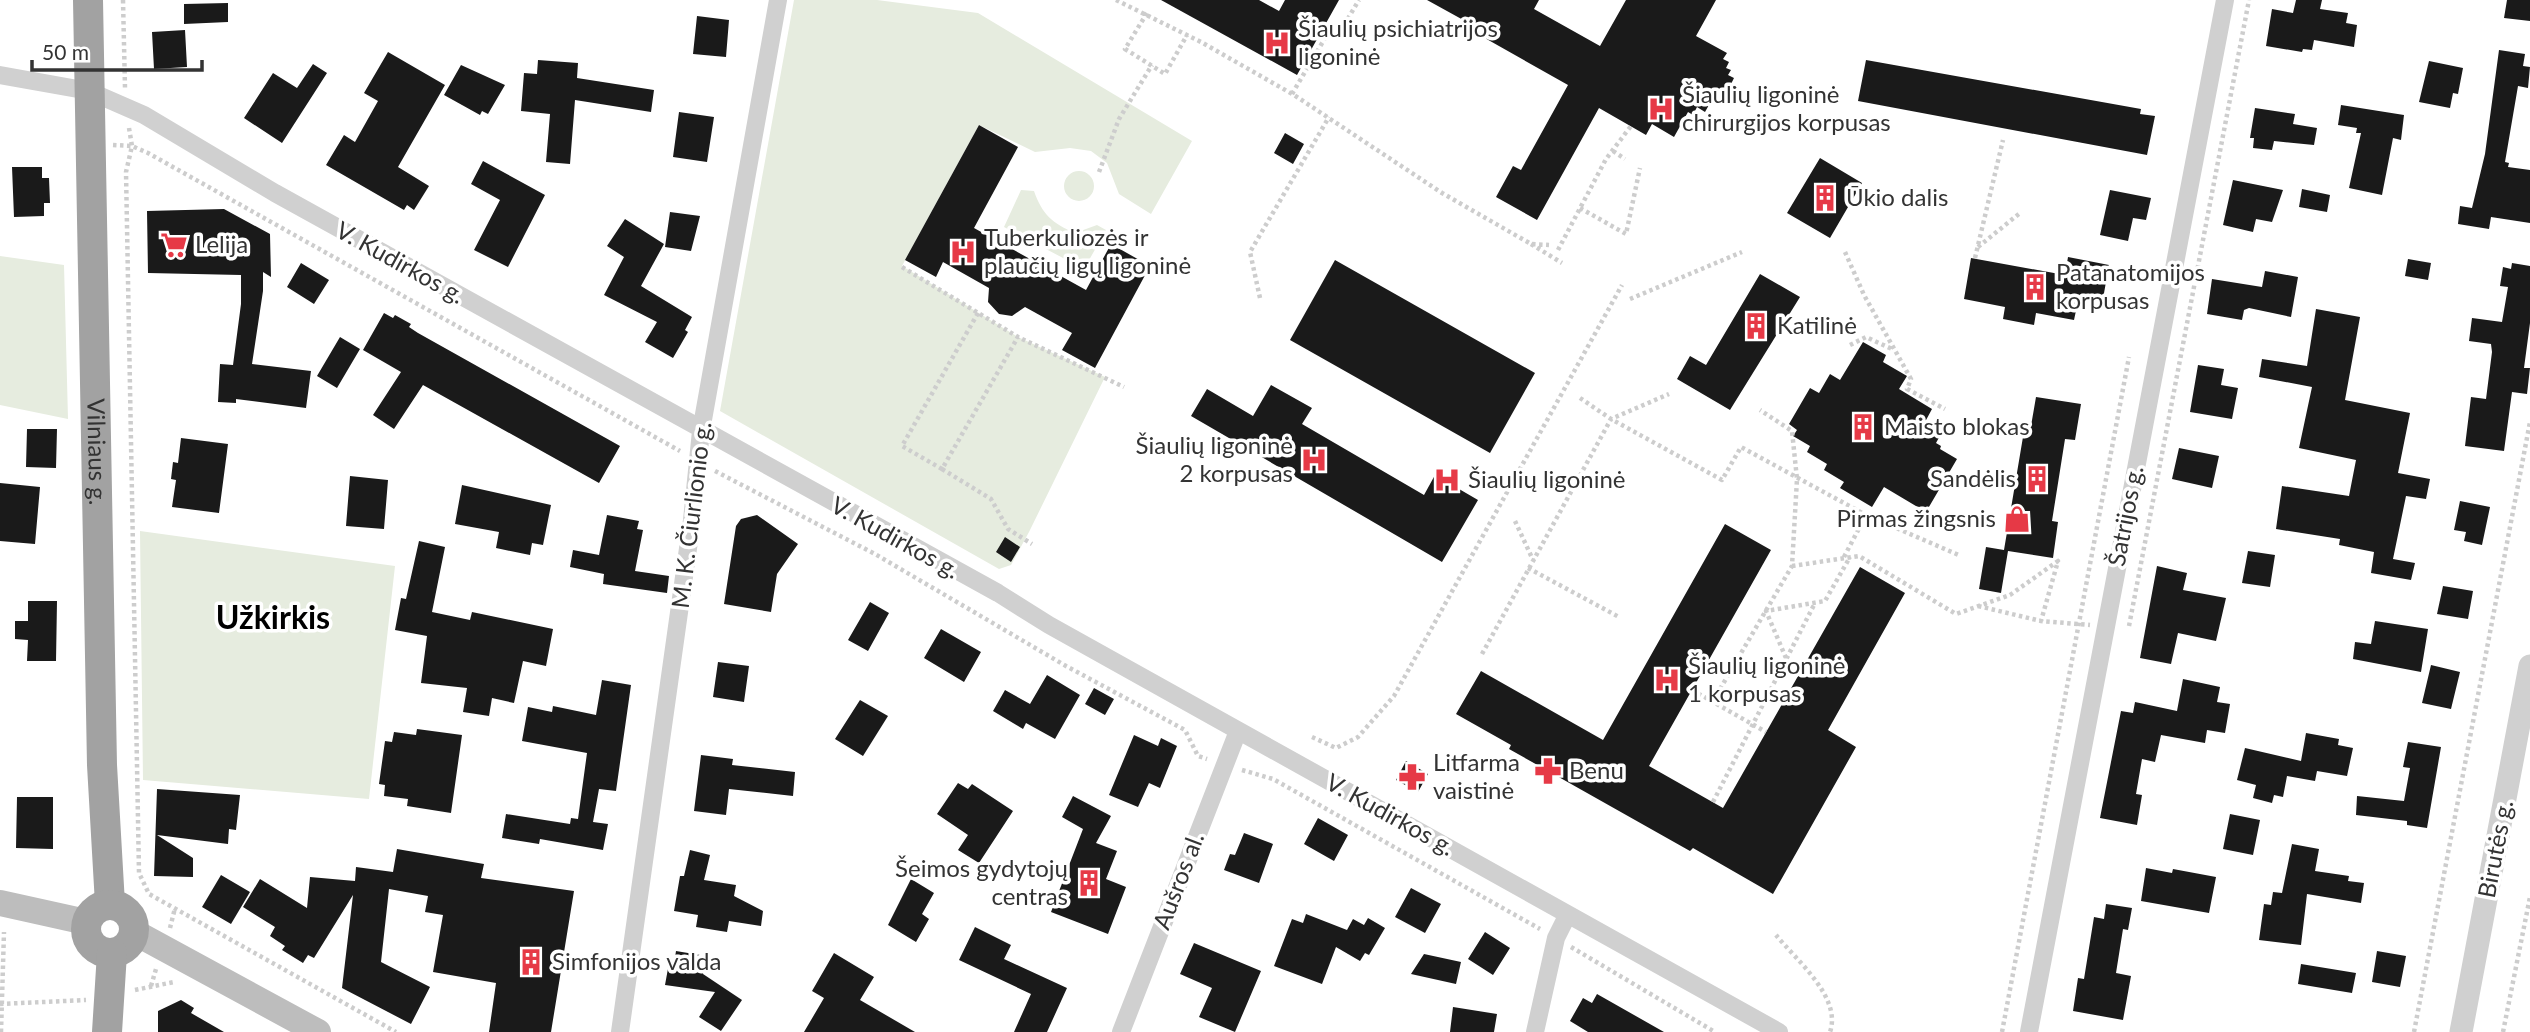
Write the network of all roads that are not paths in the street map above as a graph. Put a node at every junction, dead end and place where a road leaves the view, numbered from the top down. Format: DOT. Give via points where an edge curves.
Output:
graph roads {
  1 [pos="88,0"];
  2 [pos="778,0"];
  3 [pos="2225,0"];
  4 [pos="0,75"];
  5 [pos="89,92"];
  6 [pos="701,431"];
  7 [pos="2530,666"];
  8 [pos="1238,731"];
  9 [pos="0,903"];
  10 [pos="98,913"];
  11 [pos="1567,916"];
  12 [pos="134,932"];
  13 [pos="112,953"];
  14 [pos="107,1032"];
  15 [pos="318,1032"];
  16 [pos="620,1032"];
  17 [pos="1121,1032"];
  18 [pos="1535,1032"];
  19 [pos="1779,1032"];
  20 [pos="2029,1032"];
  21 [pos="2461,1032"];
  1 -- 5 [label="highway, Vilniaus g."];
  2 -- 6 [label="street, M. K. Čiurlionio g."];
  3 -- 20 [label="street, Šatrijos g."];
  4 -- 5 [label="street, V. Kudirkos g."];
  5 -- 6 [label="street, V. Kudirkos g." via="144,115"];
  5 -- 10 [label="highway, Vilniaus g." via="101,752"];
  6 -- 8 [label="street, V. Kudirkos g."];
  6 -- 16 [label="street, M. K. Čiurlionio g."];
  7 -- 21 [label="street, Birutės g."];
  8 -- 11 [label="street, V. Kudirkos g."];
  8 -- 17 [label="street, Aušros al."];
  9 -- 10 [label="main road"];
  10 -- 12 [label="highway" via="125,909"];
  10 -- 13 [label="highway" via="87,937 104,953"];
  11 -- 18 [label="street" via="1556,938"];
  11 -- 19 [label="street, V. Kudirkos g."];
  12 -- 13 [label="highway" via="127,946"];
  12 -- 15 [label="main road"];
  13 -- 14 [label="highway"];
}
